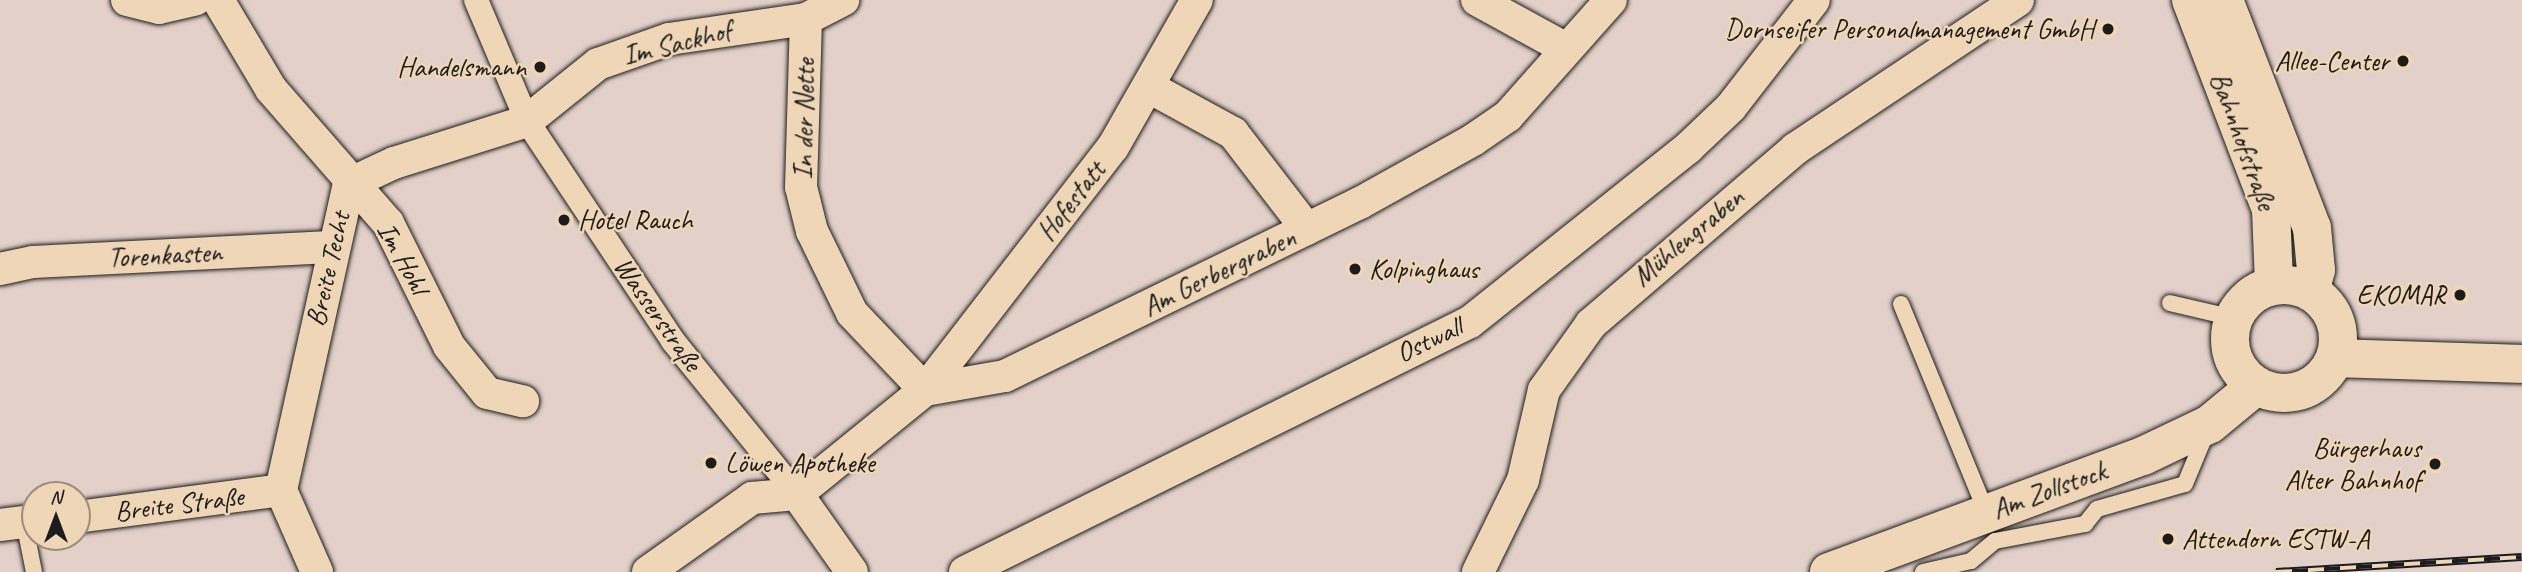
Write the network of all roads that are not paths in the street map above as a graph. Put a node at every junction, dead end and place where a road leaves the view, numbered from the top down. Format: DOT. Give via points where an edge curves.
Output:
graph roads {
  1 [pos="127,0"];
  2 [pos="195,0"];
  3 [pos="218,0"];
  4 [pos="476,0"];
  5 [pos="843,0"];
  6 [pos="1197,0"];
  7 [pos="1477,0"];
  8 [pos="1611,0"];
  9 [pos="1814,0"];
  10 [pos="2018,0"];
  11 [pos="2191,0"];
  12 [pos="2224,0"];
  13 [pos="806,19"];
  14 [pos="1563,47"];
  15 [pos="1149,87"];
  16 [pos="527,121"];
  17 [pos="349,184"];
  18 [pos="1307,229"];
  19 [pos="331,247"];
  20 [pos="0,269"];
  21 [pos="2292,288"];
  22 [pos="2170,303"];
  23 [pos="1901,304"];
  24 [pos="2234,318"];
  25 [pos="2336,358"];
  26 [pos="2522,364"];
  27 [pos="2256,386"];
  28 [pos="925,390"];
  29 [pos="523,401"];
  30 [pos="2210,424"];
  31 [pos="2143,456"];
  32 [pos="281,490"];
  33 [pos="2155,493"];
  34 [pos="797,494"];
  35 [pos="91,514"];
  36 [pos="20,523"];
  37 [pos="1991,527"];
  38 [pos="1870,565"];
  39 [pos="34,572"];
  40 [pos="317,572"];
  41 [pos="648,572"];
  42 [pos="852,572"];
  43 [pos="965,572"];
  44 [pos="1478,572"];
  45 [pos="1829,572"];
  46 [pos="1923,572"];
  1 -- 2 [label="street" via="159,8"];
  3 -- 17 [label="street, Breite Techt" via="271,89"];
  4 -- 16 [label="street, Wasserstraße"];
  5 -- 13 [label="street, Im Sackhof"];
  6 -- 15 [label="street, Hofestatt"];
  7 -- 14 [label="street"];
  8 -- 14 [label="street, Am Gerbergraben"];
  9 -- 43 [label="street, Ostwall" via="1731,107 1688,148 1470,321"];
  10 -- 44 [label="street, Mühlengraben" via="1795,149 1591,324 1544,390 1523,480"];
  11 -- 21 [label="street, Bahnhofstraße" via="2271,209"];
  12 -- 21 [label="street, Bahnhofstraße" via="2312,228 2316,270"];
  13 -- 16 [label="street, Im Sackhof" via="669,39 598,64"];
  13 -- 28 [label="street, In der Nette" via="801,187 812,231 852,313"];
  14 -- 18 [label="street, Am Gerbergraben" via="1508,116"];
  15 -- 18 [label="street" via="1233,133"];
  15 -- 28 [label="street, Hofestatt" via="1113,147"];
  16 -- 17 [label="street" via="394,163"];
  16 -- 34 [label="street, Wasserstraße" via="673,341"];
  17 -- 19 [label="street, Breite Techt"];
  17 -- 29 [label="street, Im Hohl" via="388,223 456,355 487,393"];
  18 -- 28 [label="street, Am Gerbergraben" via="1005,376"];
  19 -- 20 [label="street, Torenkasten" via="33,262"];
  19 -- 32 [label="street, Breite Techt"];
  21 -- 24 [label="street" via="2250,297"];
  21 -- 25 [label="street" via="2332,313"];
  22 -- 24 [label="lane"];
  23 -- 37 [label="lane"];
  24 -- 27 [label="street" via="2235,363"];
  25 -- 26 [label="street"];
  25 -- 27 [label="street" via="2302,390"];
  27 -- 30 [label="street, Am Zollstock"];
  28 -- 34 [label="street, Am Gerbergraben"];
  30 -- 31 [label="street, Am Zollstock"];
  30 -- 33 [label="lane" via="2185,484"];
  31 -- 33 [label="lane"];
  31 -- 37 [label="street, Am Zollstock"];
  32 -- 35 [label="street, Breite Straße"];
  32 -- 40 [label="street"];
  33 -- 37 [label="lane" via="2097,509 2085,524"];
  34 -- 41 [label="street" via="752,499"];
  34 -- 42 [label="street, Wasserstraße"];
  36 -- 39 [label="lane"];
  37 -- 38 [label="street, Am Zollstock"];
  37 -- 46 [label="lane" via="1971,561"];
  38 -- 45 [label="street, Am Zollstock"];
}
